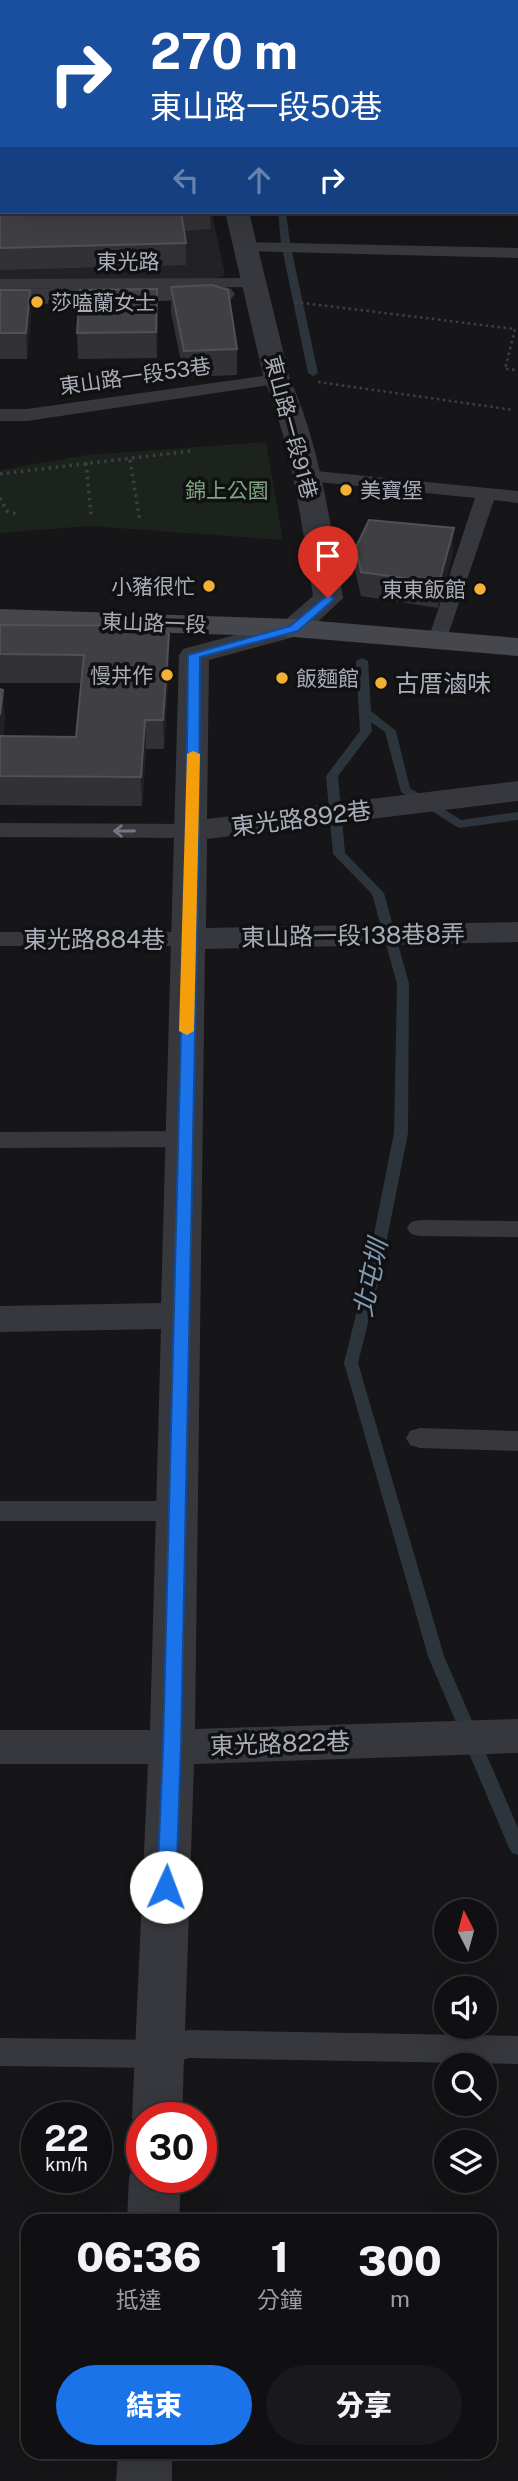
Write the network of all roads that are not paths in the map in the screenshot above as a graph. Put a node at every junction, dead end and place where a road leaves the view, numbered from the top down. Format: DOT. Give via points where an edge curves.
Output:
graph roads {
  1 [pos="238,214"];
  2 [pos="247,247"];
  3 [pos="518,253"];
  4 [pos="0,284"];
  5 [pos="258,293"];
  6 [pos="0,297"];
  7 [pos="277,379"];
  8 [pos="0,415"];
  9 [pos="306,477"];
  10 [pos="486,494"];
  11 [pos="518,497"];
  12 [pos="0,618"];
  13 [pos="294,628"];
  14 [pos="438,640"];
  15 [pos="518,647"];
  16 [pos="518,791"];
  17 [pos="0,830"];
  18 [pos="193,831"];
  19 [pos="518,932"];
  20 [pos="0,939"];
  21 [pos="188,939"];
  22 [pos="185,1139"];
  23 [pos="0,1140"];
  24 [pos="420,1228"];
  25 [pos="518,1229"];
  26 [pos="181,1316"];
  27 [pos="0,1319"];
  28 [pos="419,1438"];
  29 [pos="518,1441"];
  30 [pos="0,1511"];
  31 [pos="176,1511"];
  32 [pos="518,1736"];
  33 [pos="0,1747"];
  34 [pos="172,1747"];
  35 [pos="518,2050"];
  36 [pos="0,2052"];
  37 [pos="160,2054"];
  38 [pos="158,2102"];
  39 [pos="154,2193"];
  40 [pos="153,2214"];
  41 [pos="145,2459"];
  42 [pos="144,2481"];
  1 -- 2 [label="street, 東山路一段91巷"];
  2 -- 3 [label="lane"];
  2 -- 5 [label="street, 東山路一段91巷"];
  4 -- 5 [label="lane, 東光路"];
  5 -- 6 [label="street"];
  5 -- 7 [label="street, 東山路一段91巷"];
  7 -- 8 [label="lane, 東山路一段53巷"];
  7 -- 9 [label="street, 東山路一段91巷" via="289,404"];
  9 -- 10 [label="lane"];
  9 -- 13 [label="street, 東山路一段91巷" via="328,598"];
  10 -- 11 [label="lane"];
  10 -- 14 [label="lane"];
  12 -- 13 [label="main road, 東山路一段"];
  13 -- 14 [label="main road, 東山路一段"];
  13 -- 18 [label="street" via="194,655"];
  14 -- 15 [label="main road, 東山路一段"];
  16 -- 18 [label="street, 東光路892巷"];
  18 -- 17 [label="lane, 東光路892巷, one-way"];
  18 -- 21 [label="street"];
  19 -- 21 [label="street, 東山路一段138巷8弄"];
  20 -- 21 [label="lane, 東光路884巷"];
  21 -- 22 [label="street"];
  22 -- 23 [label="lane"];
  22 -- 26 [label="street"];
  24 -- 25 [label="lane"];
  26 -- 27 [label="street"];
  26 -- 31 [label="street"];
  28 -- 29 [label="lane"];
  30 -- 31 [label="lane"];
  31 -- 34 [label="street"];
  32 -- 34 [label="street, 東光路822巷"];
  33 -- 34 [label="street, 東光路822巷"];
  34 -- 37 [label="street"];
  35 -- 37 [label="lane" via="188,2044"];
  36 -- 37 [label="lane"];
  37 -- 38 [label="street"];
  39 -- 40 [label="street"];
  41 -- 42 [label="street"];
}
